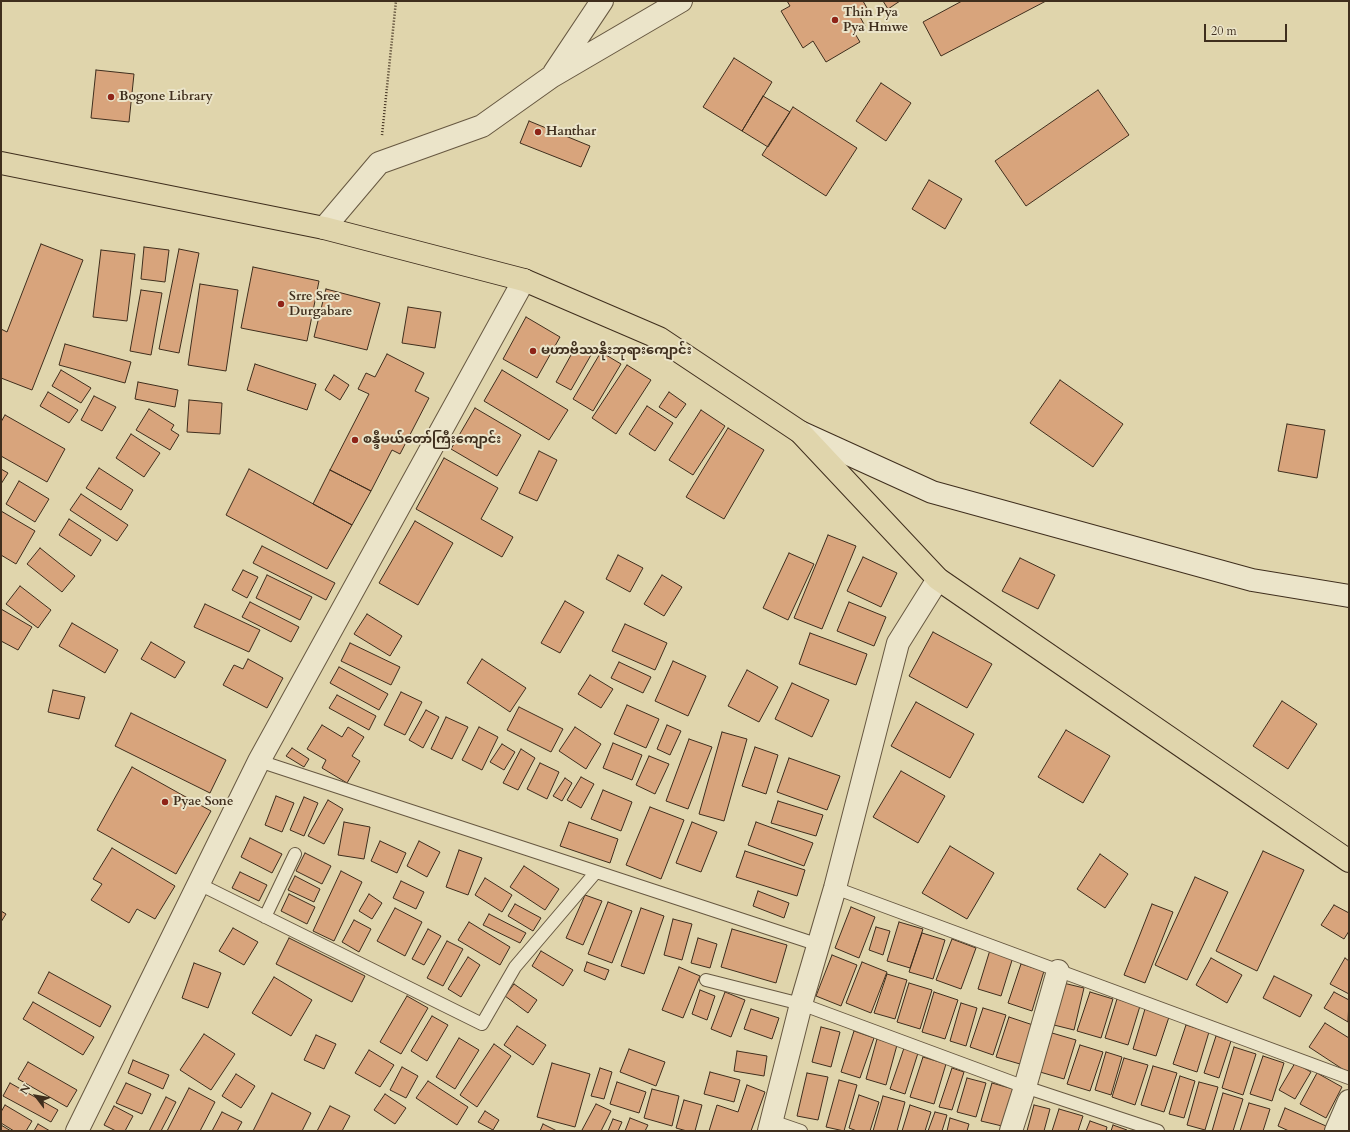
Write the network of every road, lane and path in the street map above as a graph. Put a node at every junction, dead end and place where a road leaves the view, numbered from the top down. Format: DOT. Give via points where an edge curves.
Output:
graph roads {
  1 [pos="396,1"];
  2 [pos="602,1"];
  3 [pos="680,1"];
  4 [pos="551,77"];
  5 [pos="1,163"];
  6 [pos="380,163"];
  7 [pos="324,228"];
  8 [pos="524,280"];
  9 [pos="800,432"];
  10 [pos="938,579"];
  11 [pos="1349,596"];
  12 [pos="259,761"];
  13 [pos="295,854"];
  14 [pos="1349,861"];
  15 [pos="596,872"];
  16 [pos="198,884"];
  17 [pos="835,888"];
  18 [pos="265,917"];
  19 [pos="818,945"];
  20 [pos="1058,971"];
  21 [pos="706,980"];
  22 [pos="801,1004"];
  23 [pos="1349,1078"];
  24 [pos="1025,1086"];
  25 [pos="1349,1101"];
  26 [pos="771,1126"];
  27 [pos="77,1131"];
  28 [pos="801,1131"];
  29 [pos="1011,1131"];
  30 [pos="1158,1131"];
  31 [pos="1336,1131"];
  1 -- 6 [label="path"];
  2 -- 4 [label="street"];
  3 -- 4 [label="street"];
  4 -- 6 [label="street" via="482,126"];
  5 -- 7 [label="main road"];
  6 -- 7 [label="street"];
  7 -- 8 [label="main road"];
  8 -- 9 [label="main road" via="659,338"];
  8 -- 12 [label="street"];
  9 -- 10 [label="main road"];
  9 -- 11 [label="street" via="932,492 1252,580"];
  10 -- 14 [label="main road"];
  10 -- 17 [label="street" via="898,644"];
  12 -- 15 [label="lane"];
  12 -- 16 [label="street"];
  13 -- 18 [label="lane"];
  15 -- 18 [label="lane" via="515,967 482,1024"];
  15 -- 19 [label="lane"];
  16 -- 18 [label="lane"];
  16 -- 27 [label="street"];
  17 -- 19 [label="street"];
  17 -- 20 [label="lane"];
  19 -- 22 [label="street"];
  20 -- 23 [label="lane"];
  20 -- 24 [label="street"];
  21 -- 22 [label="lane"];
  22 -- 24 [label="lane"];
  22 -- 26 [label="street"];
  24 -- 29 [label="street"];
  24 -- 30 [label="lane"];
  25 -- 31 [label="street"];
  26 -- 28 [label="lane"];
}
